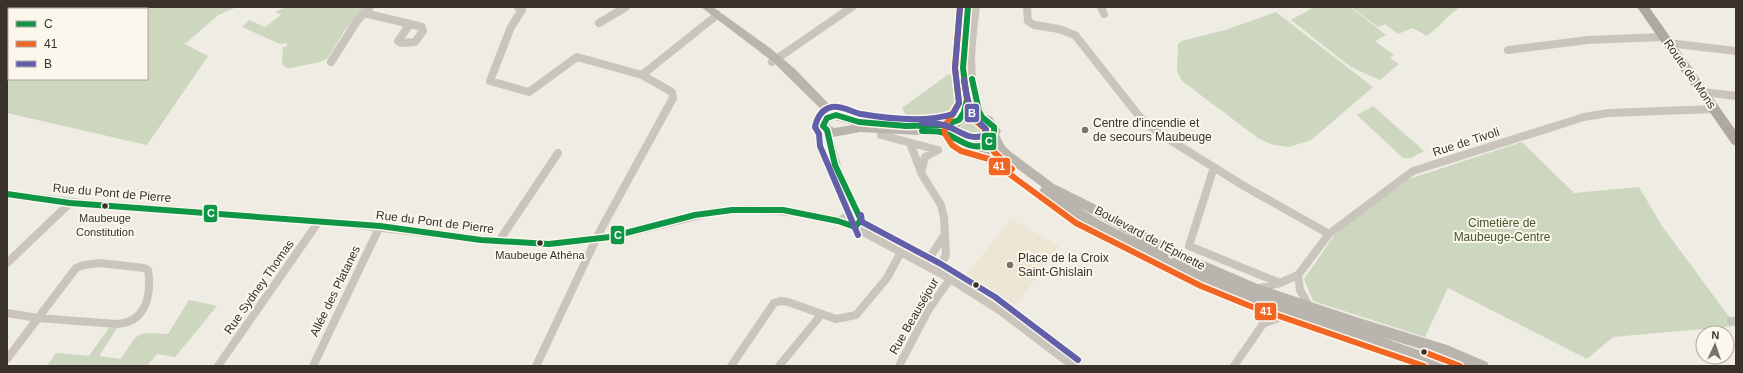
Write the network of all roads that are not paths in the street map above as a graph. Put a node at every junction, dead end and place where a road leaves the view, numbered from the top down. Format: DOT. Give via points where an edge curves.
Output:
graph roads {
  1 [pos="370,7"];
  2 [pos="626,7"];
  3 [pos="706,7"];
  4 [pos="852,7"];
  5 [pos="968,7"];
  6 [pos="976,7"];
  7 [pos="1027,7"];
  8 [pos="1643,7"];
  9 [pos="522,8"];
  10 [pos="364,13"];
  11 [pos="717,15"];
  12 [pos="599,22"];
  13 [pos="410,24"];
  14 [pos="1666,40"];
  15 [pos="1508,50"];
  16 [pos="1736,51"];
  17 [pos="775,61"];
  18 [pos="331,62"];
  19 [pos="642,75"];
  20 [pos="1703,92"];
  21 [pos="1736,96"];
  22 [pos="1715,109"];
  23 [pos="982,116"];
  24 [pos="958,120"];
  25 [pos="836,127"];
  26 [pos="881,135"];
  27 [pos="994,136"];
  28 [pos="955,137"];
  29 [pos="1736,141"];
  30 [pos="910,143"];
  31 [pos="980,146"];
  32 [pos="558,153"];
  33 [pos="1214,167"];
  34 [pos="921,172"];
  35 [pos="7,194"];
  36 [pos="70,203"];
  37 [pos="853,210"];
  38 [pos="319,221"];
  39 [pos="838,221"];
  40 [pos="858,223"];
  41 [pos="380,226"];
  42 [pos="945,234"];
  43 [pos="1329,234"];
  44 [pos="598,239"];
  45 [pos="499,241"];
  46 [pos="902,252"];
  47 [pos="7,263"];
  48 [pos="925,265"];
  49 [pos="938,271"];
  50 [pos="1298,275"];
  51 [pos="950,279"];
  52 [pos="1280,284"];
  53 [pos="1254,294"];
  54 [pos="1304,311"];
  55 [pos="7,313"];
  56 [pos="821,315"];
  57 [pos="37,318"];
  58 [pos="1263,324"];
  59 [pos="7,359"];
  60 [pos="218,366"];
  61 [pos="313,366"];
  62 [pos="536,366"];
  63 [pos="731,366"];
  64 [pos="779,366"];
  65 [pos="899,366"];
  66 [pos="1073,366"];
  67 [pos="1234,366"];
  68 [pos="1448,366"];
  69 [pos="1482,366"];
  1 -- 10 [label="street"];
  2 -- 12 [label="street"];
  3 -- 11 [label="street"];
  4 -- 17 [label="street"];
  5 -- 24 [label="street" via="963,68 967,106"];
  6 -- 23 [label="street" via="972,78 976,105"];
  7 -- 33 [label="street" via="1028,21 1034,25 1059,29 1075,35 1139,116 1157,132"];
  8 -- 14 [label="main road, Route de Mons"];
  9 -- 19 [label="street" via="511,27 490,81 529,92 577,57"];
  10 -- 13 [label="street"];
  10 -- 18 [label="street" via="345,37"];
  11 -- 17 [label="street"];
  11 -- 19 [label="street"];
  14 -- 15 [label="street" via="1588,40"];
  14 -- 16 [label="street"];
  14 -- 20 [label="main road, Route de Mons"];
  17 -- 25 [label="street"];
  17 -- 25 [label="street" via="822,106 836,115"];
  19 -- 44 [label="street" via="672,92 673,98"];
  20 -- 21 [label="street"];
  20 -- 22 [label="main road, Route de Mons"];
  22 -- 29 [label="main road, Route de Mons"];
  22 -- 43 [label="street, Rue de Tivoli" via="1608,113 1584,117 1455,158 1413,172 1350,216"];
  23 -- 24 [label="street" via="968,115"];
  23 -- 27 [label="street" via="994,127"];
  24 -- 25 [label="street" via="939,125"];
  24 -- 28 [label="street" via="953,127"];
  25 -- 28 [label="street" via="940,132"];
  25 -- 37 [label="street" via="830,151"];
  26 -- 30 [label="street"];
  27 -- 31 [label="street"];
  27 -- 53 [label="street, Boulevard de l'Épinette" via="1007,155 1050,187"];
  28 -- 31 [label="street" via="965,145"];
  30 -- 34 [label="street"];
  30 -- 34 [label="street" via="938,150 925,157"];
  31 -- 53 [label="street, Boulevard de l'Épinette" via="993,152 1095,224 1204,279"];
  32 -- 45 [label="street"];
  33 -- 43 [label="street"];
  33 -- 52 [label="street" via="1189,246"];
  34 -- 42 [label="street" via="941,205"];
  35 -- 36 [label="street, Rue du Pont de Pierre"];
  36 -- 38 [label="street, Rue du Pont de Pierre"];
  36 -- 47 [label="street"];
  37 -- 39 [label="street"];
  37 -- 40 [label="street"];
  38 -- 41 [label="street, Rue du Pont de Pierre"];
  38 -- 60 [label="street, Rue Sydney Thomas"];
  39 -- 40 [label="street, Rue du Pont de Pierre"];
  39 -- 44 [label="street, Rue du Pont de Pierre" via="782,210 732,210 695,215"];
  40 -- 46 [label="street, Rue du Pont de Pierre" via="865,232"];
  41 -- 45 [label="street, Rue du Pont de Pierre"];
  41 -- 61 [label="street, Allée des Platanes"];
  42 -- 48 [label="street"];
  42 -- 49 [label="street" via="946,255"];
  43 -- 50 [label="street, Rue de Tivoli"];
  44 -- 45 [label="street, Rue du Pont de Pierre" via="549,244"];
  44 -- 62 [label="street"];
  46 -- 48 [label="street, Rue du Pont de Pierre"];
  46 -- 56 [label="street" via="887,278 856,315 836,320"];
  48 -- 49 [label="street, Rue du Pont de Pierre"];
  49 -- 51 [label="street, Rue du Pont de Pierre"];
  50 -- 52 [label="street"];
  50 -- 54 [label="street"];
  51 -- 65 [label="street, Rue Beauséjour" via="929,309"];
  51 -- 66 [label="street, Rue du Pont de Pierre" via="991,304"];
  52 -- 53 [label="street"];
  53 -- 54 [label="street, Boulevard de l'Épinette"];
  53 -- 58 [label="street"];
  54 -- 58 [label="street"];
  54 -- 68 [label="street, Boulevard de l'Épinette"];
  54 -- 69 [label="street, Boulevard de l'Épinette" via="1447,351"];
  55 -- 57 [label="street"];
  56 -- 63 [label="street" via="788,302 774,303"];
  56 -- 64 [label="street"];
  57 -- 57 [label="street" via="71,273 82,265 148,270 150,296 136,318 128,322 79,323"];
  57 -- 59 [label="street"];
  58 -- 67 [label="street"];
}
